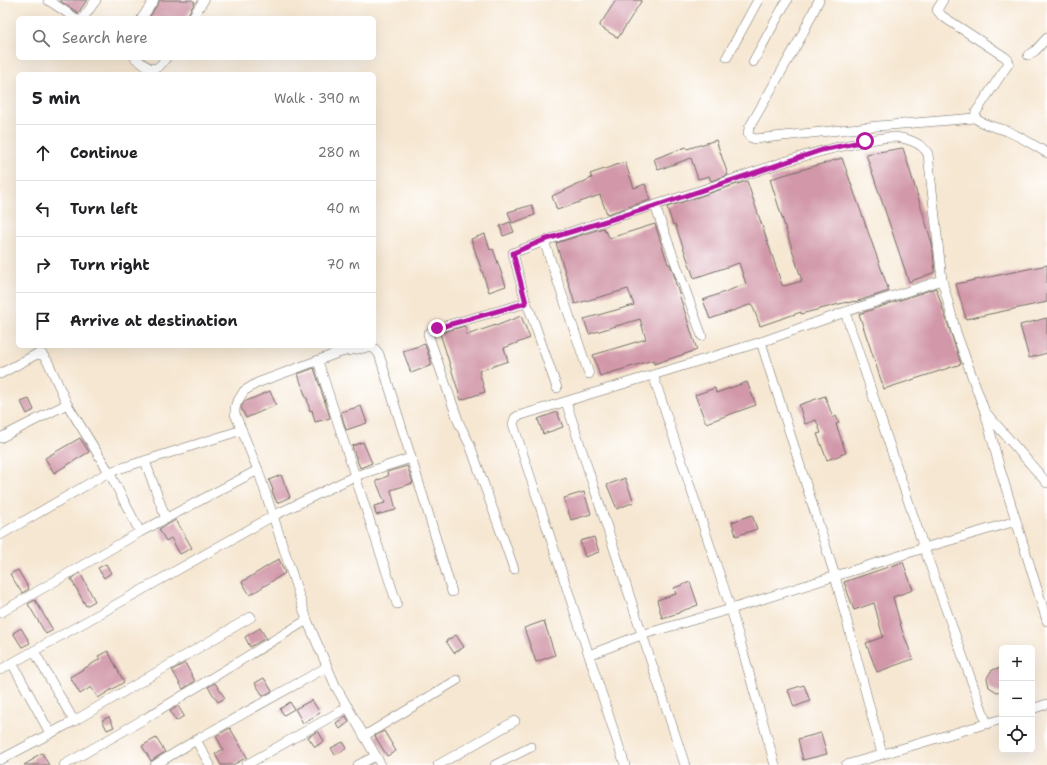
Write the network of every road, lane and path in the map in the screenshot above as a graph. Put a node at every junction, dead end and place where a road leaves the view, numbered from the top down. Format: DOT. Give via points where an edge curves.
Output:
graph roads {
  1 [pos="48,0"];
  2 [pos="96,0"];
  3 [pos="153,0"];
  4 [pos="204,0"];
  5 [pos="758,0"];
  6 [pos="787,0"];
  7 [pos="819,0"];
  8 [pos="943,0"];
  9 [pos="72,16"];
  10 [pos="84,16"];
  11 [pos="143,16"];
  12 [pos="193,16"];
  13 [pos="1047,38"];
  14 [pos="1028,55"];
  15 [pos="727,56"];
  16 [pos="138,60"];
  17 [pos="165,60"];
  18 [pos="753,62"];
  19 [pos="975,118"];
  20 [pos="1047,153"];
  21 [pos="655,206"];
  22 [pos="544,240"];
  23 [pos="942,280"];
  24 [pos="526,303"];
  25 [pos="846,312"];
  26 [pos="702,336"];
  27 [pos="761,342"];
  28 [pos="318,361"];
  29 [pos="0,374"];
  30 [pos="589,374"];
  31 [pos="653,375"];
  32 [pos="557,388"];
  33 [pos="566,402"];
  34 [pos="67,404"];
  35 [pos="985,412"];
  36 [pos="242,430"];
  37 [pos="0,438"];
  38 [pos="411,458"];
  39 [pos="145,461"];
  40 [pos="258,470"];
  41 [pos="109,472"];
  42 [pos="354,476"];
  43 [pos="1047,483"];
  44 [pos="273,516"];
  45 [pos="166,519"];
  46 [pos="1016,521"];
  47 [pos="140,532"];
  48 [pos="0,535"];
  49 [pos="924,548"];
  50 [pos="514,569"];
  51 [pos="835,576"];
  52 [pos="452,592"];
  53 [pos="397,604"];
  54 [pos="731,608"];
  55 [pos="0,613"];
  56 [pos="251,617"];
  57 [pos="308,620"];
  58 [pos="1047,621"];
  59 [pos="641,635"];
  60 [pos="34,651"];
  61 [pos="589,655"];
  62 [pos="12,664"];
  63 [pos="327,667"];
  64 [pos="0,670"];
  65 [pos="456,680"];
  66 [pos="1047,704"];
  67 [pos="348,707"];
  68 [pos="1035,708"];
  69 [pos="999,720"];
  70 [pos="74,721"];
  71 [pos="515,721"];
  72 [pos="987,724"];
  73 [pos="50,733"];
  74 [pos="364,736"];
  75 [pos="196,740"];
  76 [pos="531,747"];
  77 [pos="882,754"];
  78 [pos="376,756"];
  79 [pos="0,760"];
  80 [pos="64,765"];
  81 [pos="155,765"];
  82 [pos="210,765"];
  83 [pos="246,765"];
  84 [pos="358,765"];
  85 [pos="381,765"];
  86 [pos="438,765"];
  87 [pos="495,765"];
  88 [pos="625,765"];
  89 [pos="685,765"];
  90 [pos="775,765"];
  91 [pos="846,765"];
  1 -- 9 [label="street"];
  2 -- 10 [label="street"];
  3 -- 11 [label="street"];
  4 -- 12 [label="street"];
  5 -- 15 [label="street"];
  6 -- 18 [label="street"];
  7 -- 19 [label="street" via="800,39 749,128 750,138"];
  8 -- 19 [label="street" via="938,10 942,16 1009,63 976,112"];
  13 -- 14 [label="street"];
  16 -- 17 [label="street" via="151,69 157,69"];
  19 -- 20 [label="street" via="1021,138"];
  21 -- 22 [label="street"];
  21 -- 23 [label="street" via="822,150 894,137 917,142 928,154"];
  21 -- 26 [label="street"];
  22 -- 24 [label="street" via="513,253"];
  22 -- 30 [label="street"];
  23 -- 25 [label="street"];
  23 -- 35 [label="street" via="956,332"];
  24 -- 32 [label="street"];
  24 -- 50 [label="street" via="437,328 428,334"];
  25 -- 27 [label="street"];
  25 -- 49 [label="street"];
  27 -- 31 [label="street"];
  27 -- 51 [label="street"];
  28 -- 36 [label="street" via="257,383 244,391 235,409"];
  28 -- 38 [label="street" via="335,354 364,348 377,350"];
  28 -- 42 [label="street"];
  29 -- 34 [label="street" via="35,355 42,354"];
  31 -- 33 [label="street"];
  31 -- 54 [label="street"];
  33 -- 59 [label="street"];
  33 -- 61 [label="street" via="518,416 513,424"];
  34 -- 37 [label="street"];
  34 -- 41 [label="street"];
  35 -- 43 [label="street"];
  35 -- 46 [label="street"];
  36 -- 39 [label="street"];
  36 -- 40 [label="street"];
  38 -- 42 [label="street"];
  38 -- 52 [label="street"];
  39 -- 41 [label="street"];
  39 -- 45 [label="street"];
  40 -- 44 [label="street"];
  40 -- 45 [label="street"];
  41 -- 47 [label="street"];
  41 -- 48 [label="street"];
  42 -- 44 [label="street"];
  42 -- 53 [label="street"];
  44 -- 57 [label="street"];
  44 -- 60 [label="street"];
  45 -- 47 [label="street"];
  46 -- 49 [label="street"];
  46 -- 58 [label="street"];
  47 -- 55 [label="street"];
  49 -- 51 [label="street"];
  49 -- 72 [label="street"];
  51 -- 54 [label="street"];
  51 -- 77 [label="street"];
  54 -- 59 [label="street"];
  54 -- 90 [label="street"];
  56 -- 70 [label="street"];
  57 -- 63 [label="street"];
  57 -- 80 [label="street"];
  59 -- 61 [label="street"];
  59 -- 89 [label="street"];
  60 -- 62 [label="street"];
  60 -- 70 [label="street"];
  61 -- 88 [label="street"];
  62 -- 64 [label="street"];
  62 -- 73 [label="street"];
  63 -- 67 [label="street"];
  63 -- 75 [label="street"];
  65 -- 74 [label="street"];
  66 -- 68 [label="street"];
  67 -- 74 [label="street"];
  67 -- 83 [label="street"];
  69 -- 72 [label="street"];
  70 -- 73 [label="street"];
  71 -- 86 [label="street"];
  72 -- 77 [label="street"];
  73 -- 79 [label="street"];
  74 -- 78 [label="street"];
  75 -- 81 [label="street"];
  75 -- 82 [label="street"];
  76 -- 87 [label="street"];
  77 -- 91 [label="street"];
  78 -- 84 [label="street"];
  78 -- 85 [label="street"];
}
